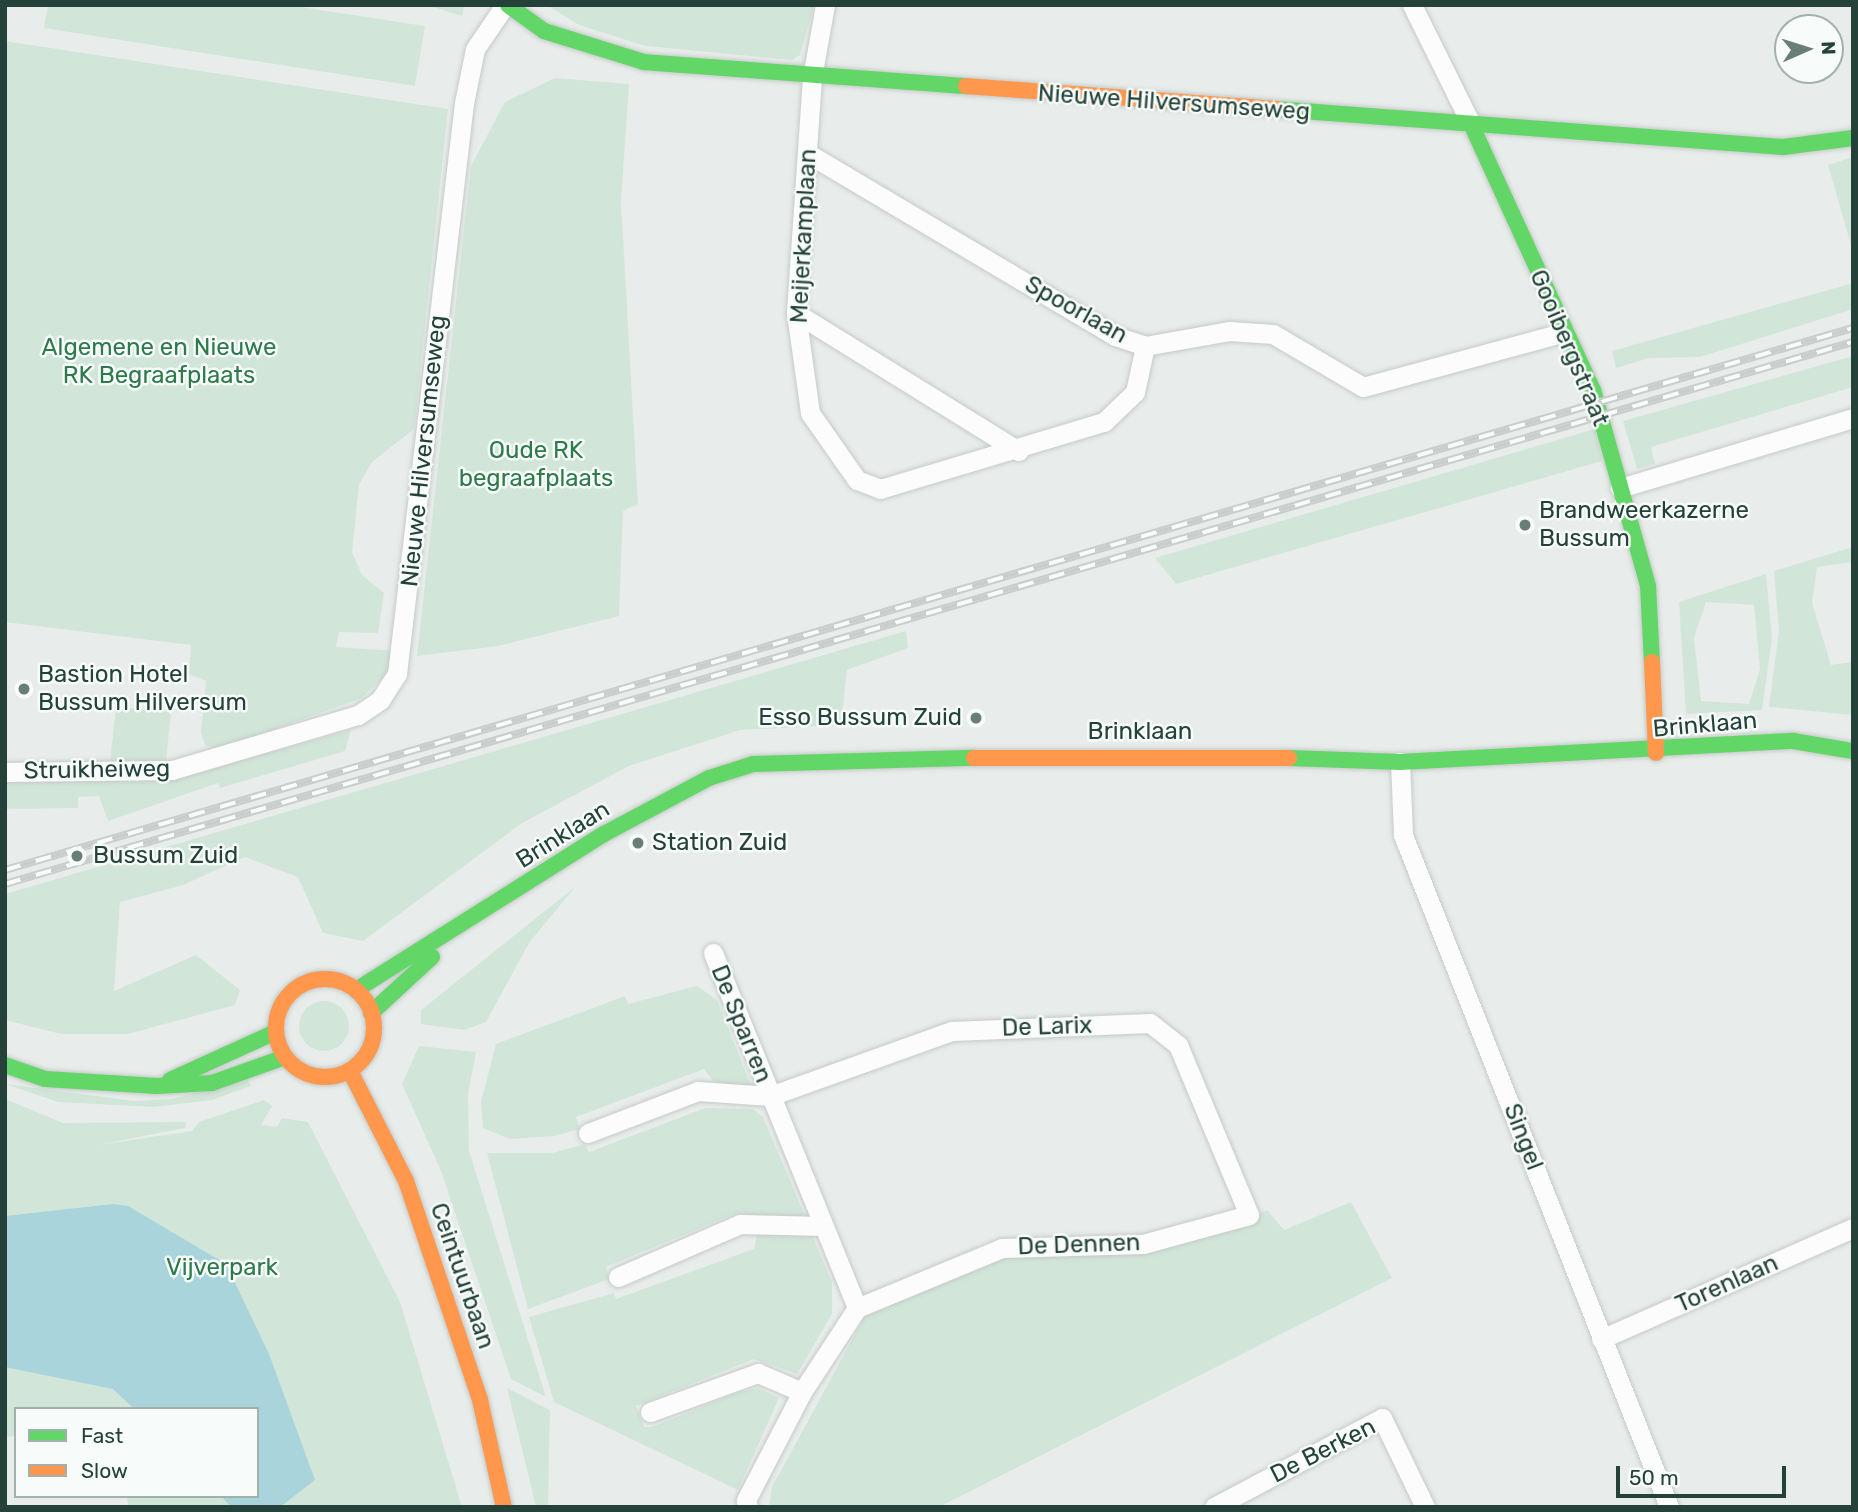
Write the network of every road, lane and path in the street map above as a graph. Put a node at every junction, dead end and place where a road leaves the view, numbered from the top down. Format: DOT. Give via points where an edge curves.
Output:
graph roads {
  1 [pos="506,5"];
  2 [pos="825,5"];
  3 [pos="1412,5"];
  4 [pos="812,77"];
  5 [pos="1471,124"];
  6 [pos="1853,138"];
  7 [pos="807,153"];
  8 [pos="796,313"];
  9 [pos="1565,332"];
  10 [pos="1145,346"];
  11 [pos="1853,418"];
  12 [pos="1019,451"];
  13 [pos="1620,488"];
  14 [pos="1853,751"];
  15 [pos="1656,753"];
  16 [pos="1400,762"];
  17 [pos="188,766"];
  18 [pos="5,772"];
  19 [pos="469,923"];
  20 [pos="713,953"];
  21 [pos="356,990"];
  22 [pos="371,1013"];
  23 [pos="276,1031"];
  24 [pos="285,1057"];
  25 [pos="5,1065"];
  26 [pos="350,1071"];
  27 [pos="158,1086"];
  28 [pos="770,1096"];
  29 [pos="588,1133"];
  30 [pos="1237,1182"];
  31 [pos="823,1226"];
  32 [pos="1853,1228"];
  33 [pos="618,1276"];
  34 [pos="857,1308"];
  35 [pos="1601,1339"];
  36 [pos="802,1392"];
  37 [pos="650,1412"];
  38 [pos="504,1507"];
  39 [pos="748,1507"];
  40 [pos="1214,1507"];
  41 [pos="1425,1507"];
  42 [pos="1669,1507"];
  1 -- 4 [label="main road, Nieuwe Hilversumseweg" via="544,31 596,51 644,62"];
  1 -- 17 [label="street, Nieuwe Hilversumseweg" via="483,30 464,103 397,674 380,700 358,715"];
  2 -- 4 [label="street, Meijerkamplaan"];
  3 -- 5 [label="street, Gooibergstraat"];
  4 -- 5 [label="main road, Nieuwe Hilversumseweg"];
  4 -- 7 [label="street, Meijerkamplaan"];
  5 -- 6 [label="main road, Nieuwe Hilversumseweg" via="1783,147"];
  5 -- 9 [label="main road, Gooibergstraat"];
  7 -- 8 [label="street, Meijerkamplaan"];
  7 -- 10 [label="street, Spoorlaan" via="1115,336"];
  8 -- 12 [label="street"];
  8 -- 12 [label="street, Meijerkamplaan" via="810,413 869,488"];
  9 -- 10 [label="street, Spoorlaan" via="1363,387 1273,334 1229,331"];
  9 -- 13 [label="main road, Gooibergstraat" via="1593,390"];
  10 -- 12 [label="street, Meijerkamplaan" via="1135,392 1123,407 1104,422"];
  11 -- 13 [label="street"];
  13 -- 15 [label="main road, Gooibergstraat" via="1648,586"];
  14 -- 15 [label="main road, Brinklaan" via="1793,741"];
  15 -- 16 [label="main road, Brinklaan"];
  16 -- 19 [label="main road, Brinklaan" via="1123,754 753,764 709,778 604,834"];
  16 -- 35 [label="street, Singel" via="1403,835"];
  17 -- 18 [label="street, Struikheiweg"];
  19 -- 21 [label="main road, Brinklaan"];
  19 -- 22 [label="main road, Brinklaan"];
  20 -- 28 [label="street, De Sparren"];
  21 -- 22 [label="main road"];
  21 -- 23 [label="main road" via="327,979 300,986 279,1011"];
  22 -- 26 [label="main road" via="371,1045"];
  23 -- 24 [label="main road"];
  23 -- 27 [label="main road"];
  24 -- 26 [label="main road" via="315,1076"];
  24 -- 27 [label="main road" via="212,1083"];
  25 -- 27 [label="main road" via="45,1079"];
  26 -- 38 [label="main road, Ceintuurbaan" via="406,1181 480,1400"];
  28 -- 29 [label="street, De Sparren" via="698,1091"];
  28 -- 30 [label="street, De Larix" via="952,1031 1150,1023 1178,1045"];
  28 -- 31 [label="street, De Sparren"];
  30 -- 34 [label="street, De Dennen" via="1249,1215 1185,1237 1002,1248"];
  31 -- 33 [label="street" via="740,1224"];
  31 -- 34 [label="street, De Sparren"];
  32 -- 35 [label="street, Torenlaan"];
  34 -- 36 [label="street"];
  35 -- 42 [label="street, Singel"];
  36 -- 37 [label="street" via="758,1373"];
  36 -- 39 [label="street"];
  40 -- 41 [label="street, De Berken" via="1382,1418"];
}
